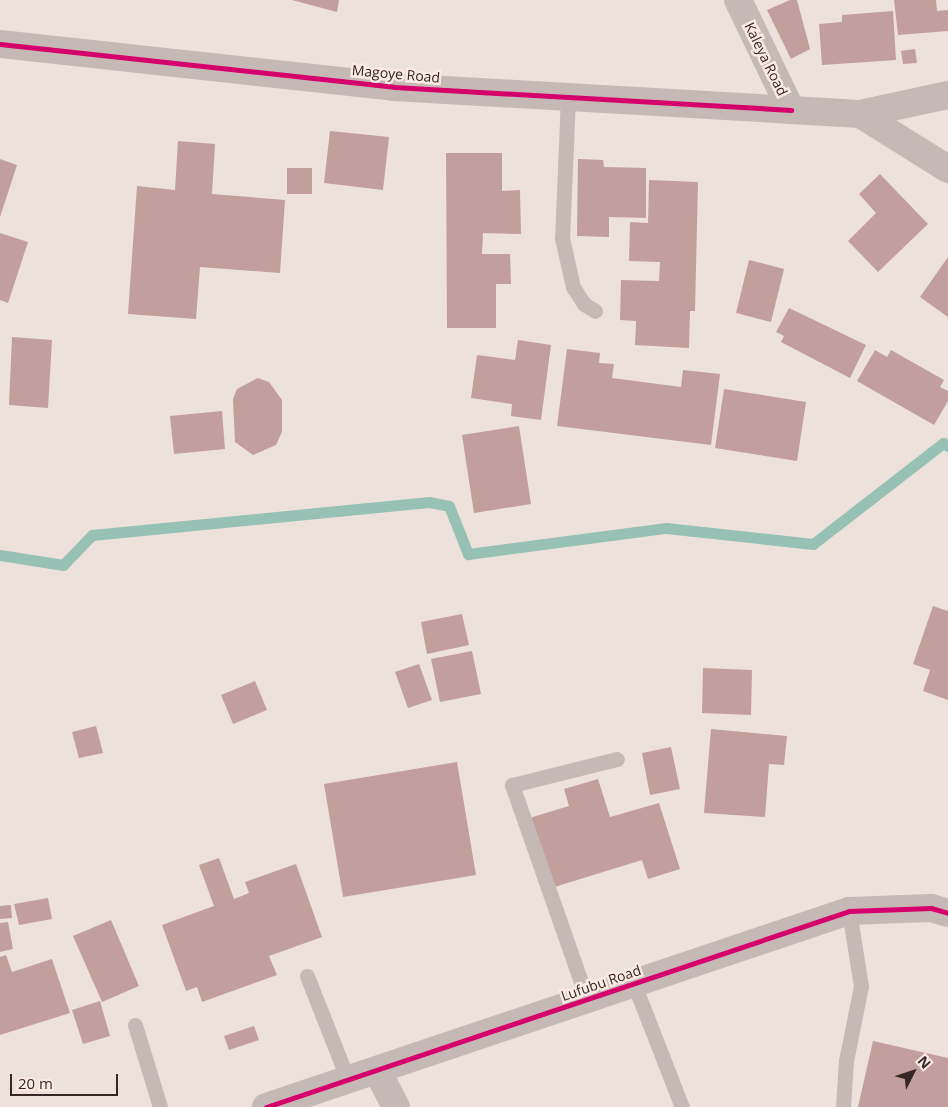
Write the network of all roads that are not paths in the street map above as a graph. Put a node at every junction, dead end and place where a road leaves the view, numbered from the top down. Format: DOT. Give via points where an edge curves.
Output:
graph roads {
  1 [pos="738,0"];
  2 [pos="0,44"];
  3 [pos="948,95"];
  4 [pos="568,97"];
  5 [pos="791,110"];
  6 [pos="860,114"];
  7 [pos="948,169"];
  8 [pos="595,311"];
  9 [pos="617,759"];
  10 [pos="849,911"];
  11 [pos="948,913"];
  12 [pos="307,976"];
  13 [pos="634,984"];
  14 [pos="587,999"];
  15 [pos="135,1025"];
  16 [pos="377,1070"];
  17 [pos="348,1080"];
  18 [pos="160,1107"];
  19 [pos="266,1107"];
  20 [pos="396,1107"];
  21 [pos="682,1107"];
  22 [pos="843,1107"];
  1 -- 5 [label="street, Kaleya Road"];
  2 -- 4 [label="street, Magoye Road" via="394,87"];
  3 -- 6 [label="street, Kaleya Road"];
  4 -- 5 [label="street, Magoye Road"];
  4 -- 8 [label="lane" via="562,238 573,287 584,304"];
  5 -- 6 [label="street, Kaleya Road"];
  6 -- 7 [label="street"];
  9 -- 14 [label="lane" via="512,784"];
  10 -- 11 [label="street, Lufubu Road" via="931,908"];
  10 -- 13 [label="street, Lufubu Road"];
  10 -- 22 [label="lane" via="861,986 846,1061"];
  12 -- 17 [label="lane"];
  13 -- 14 [label="street, Lufubu Road"];
  13 -- 21 [label="lane"];
  14 -- 16 [label="street, Lufubu Road"];
  15 -- 18 [label="lane"];
  16 -- 17 [label="street, Lufubu Road"];
  16 -- 20 [label="street"];
  17 -- 19 [label="street, Lufubu Road"];
}
